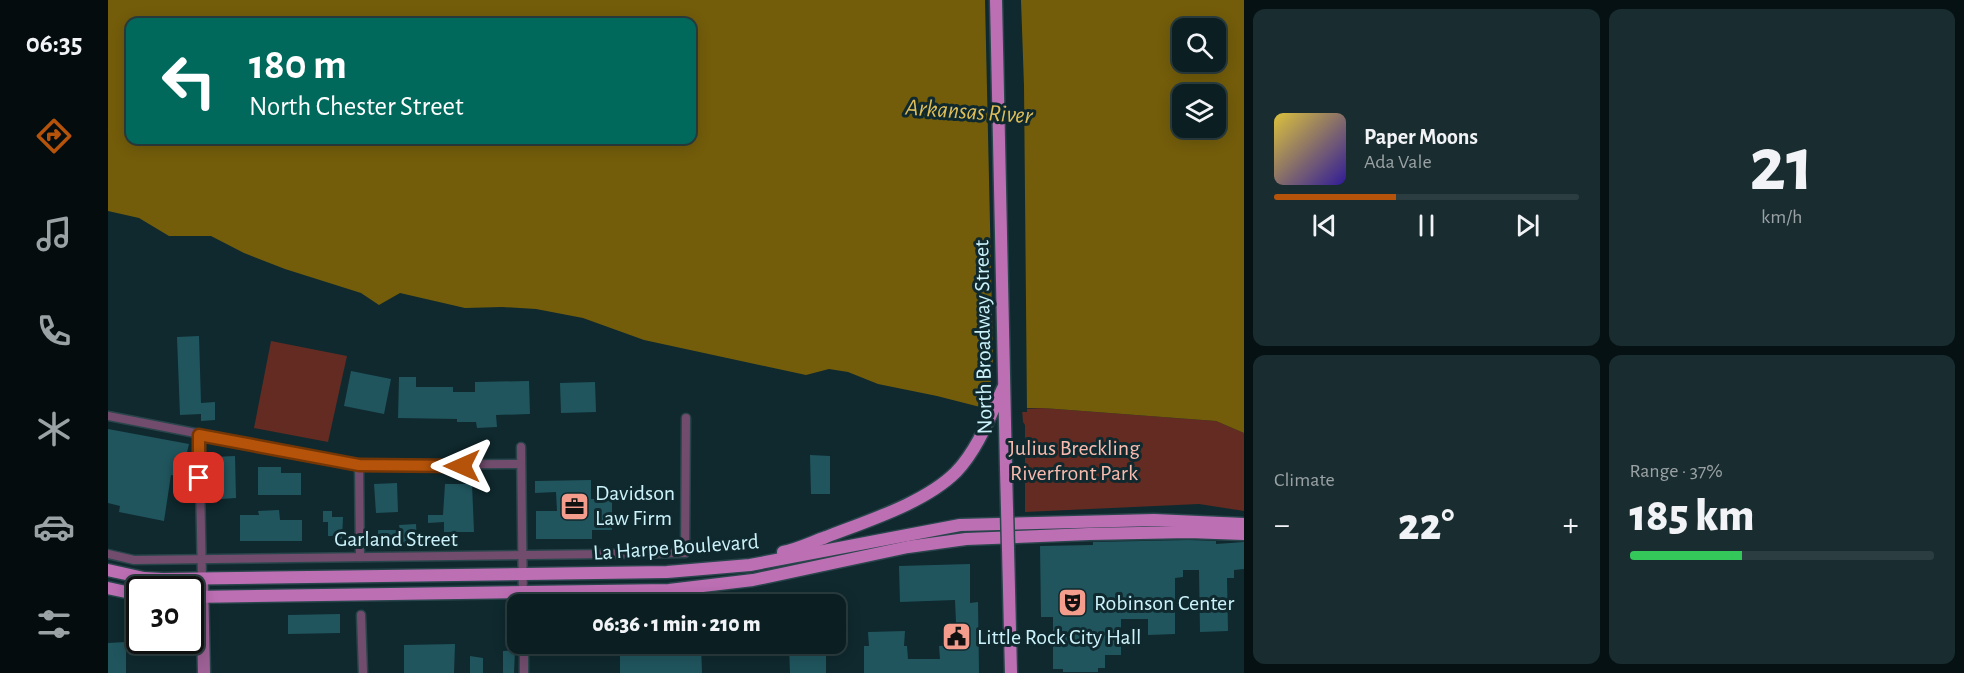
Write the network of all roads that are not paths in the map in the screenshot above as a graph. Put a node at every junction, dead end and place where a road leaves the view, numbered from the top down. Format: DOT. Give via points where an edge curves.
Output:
graph roads {
  1 [pos="996,0"];
  2 [pos="1005,384"];
  3 [pos="108,416"];
  4 [pos="686,418"];
  5 [pos="199,435"];
  6 [pos="521,447"];
  7 [pos="520,464"];
  8 [pos="359,465"];
  9 [pos="1244,524"];
  10 [pos="1244,534"];
  11 [pos="108,554"];
  12 [pos="522,556"];
  13 [pos="360,557"];
  14 [pos="201,558"];
  15 [pos="108,570"];
  16 [pos="643,573"];
  17 [pos="522,575"];
  18 [pos="135,576"];
  19 [pos="202,576"];
  20 [pos="204,579"];
  21 [pos="108,588"];
  22 [pos="126,592"];
  23 [pos="523,594"];
  24 [pos="608,594"];
  25 [pos="204,597"];
  26 [pos="507,599"];
  27 [pos="361,615"];
  28 [pos="202,654"];
  29 [pos="524,654"];
  30 [pos="204,673"];
  31 [pos="363,673"];
  32 [pos="524,673"];
  33 [pos="1011,673"];
  1 -- 2 [label="main road, North Broadway Street"];
  2 -- 16 [label="main road" via="971,452 957,471 920,497 793,550"];
  2 -- 33 [label="main road, North Broadway Street, bridge"];
  3 -- 5 [label="street"];
  4 -- 12 [label="street, Garland Street" via="685,553"];
  5 -- 8 [label="street"];
  5 -- 14 [label="street"];
  6 -- 7 [label="street"];
  7 -- 8 [label="street"];
  7 -- 12 [label="street"];
  8 -- 13 [label="street"];
  9 -- 16 [label="main road, La Harpe Boulevard" via="1154,520 960,525 750,565"];
  10 -- 24 [label="main road, La Harpe Boulevard" via="966,539 913,546 753,580"];
  11 -- 14 [label="street, Garland Street" via="134,560"];
  12 -- 13 [label="street, Garland Street"];
  12 -- 17 [label="street"];
  13 -- 14 [label="street, Garland Street"];
  14 -- 19 [label="street"];
  15 -- 18 [label="main road, La Harpe Boulevard"];
  16 -- 17 [label="main road, La Harpe Boulevard"];
  17 -- 20 [label="main road, La Harpe Boulevard"];
  17 -- 23 [label="street"];
  21 -- 22 [label="main road"];
  25 -- 26 [label="main road, La Harpe Boulevard"];
  27 -- 31 [label="street"];
  28 -- 30 [label="main road"];
  29 -- 32 [label="street"];
}
